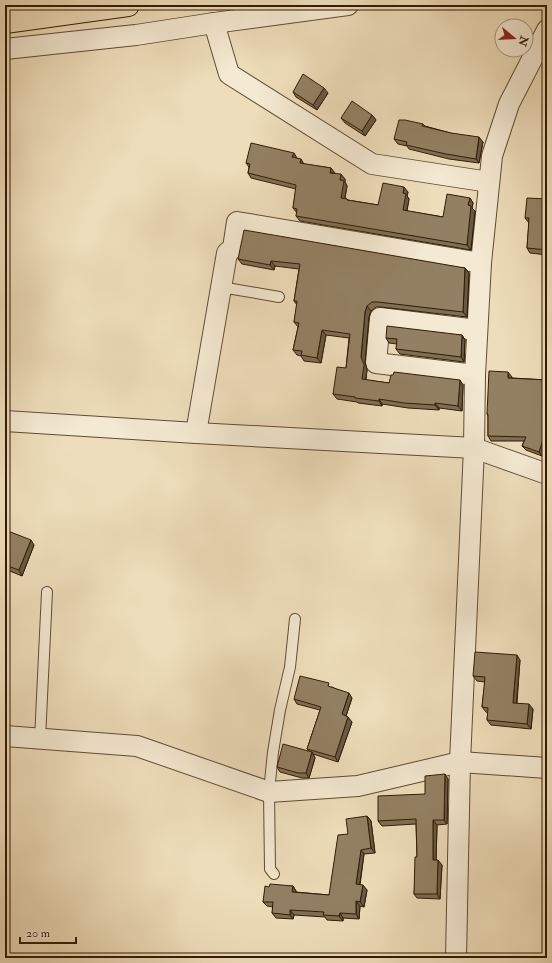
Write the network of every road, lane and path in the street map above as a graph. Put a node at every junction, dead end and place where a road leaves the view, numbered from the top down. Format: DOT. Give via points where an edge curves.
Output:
graph roads {
  1 [pos="128,5"];
  2 [pos="348,5"];
  3 [pos="5,22"];
  4 [pos="214,23"];
  5 [pos="5,27"];
  6 [pos="547,30"];
  7 [pos="7,49"];
  8 [pos="489,182"];
  9 [pos="481,263"];
  10 [pos="221,287"];
  11 [pos="279,297"];
  12 [pos="477,330"];
  13 [pos="475,375"];
  14 [pos="5,421"];
  15 [pos="196,433"];
  16 [pos="474,448"];
  17 [pos="547,474"];
  18 [pos="47,592"];
  19 [pos="295,619"];
  20 [pos="5,736"];
  21 [pos="40,738"];
  22 [pos="460,762"];
  23 [pos="547,768"];
  24 [pos="269,792"];
  25 [pos="274,874"];
  26 [pos="456,958"];
  1 -- 3 [label="highway"];
  2 -- 4 [label="street"];
  4 -- 7 [label="street" via="136,35"];
  4 -- 8 [label="street" via="229,74 372,164"];
  5 -- 7 [label="street"];
  6 -- 8 [label="street" via="509,104 492,156"];
  8 -- 9 [label="street"];
  9 -- 10 [label="street" via="237,222 233,248 227,253"];
  9 -- 12 [label="street"];
  10 -- 11 [label="lane"];
  10 -- 15 [label="street"];
  12 -- 13 [label="street"];
  12 -- 13 [label="street" via="380,318 376,364"];
  13 -- 16 [label="street"];
  14 -- 15 [label="street"];
  15 -- 16 [label="street"];
  16 -- 17 [label="street"];
  16 -- 22 [label="street"];
  18 -- 21 [label="lane"];
  19 -- 24 [label="lane" via="290,667 280,710"];
  20 -- 21 [label="street"];
  21 -- 24 [label="street" via="137,746"];
  22 -- 23 [label="street"];
  22 -- 24 [label="street" via="358,786"];
  22 -- 26 [label="street"];
  24 -- 25 [label="lane" via="270,869"];
}
